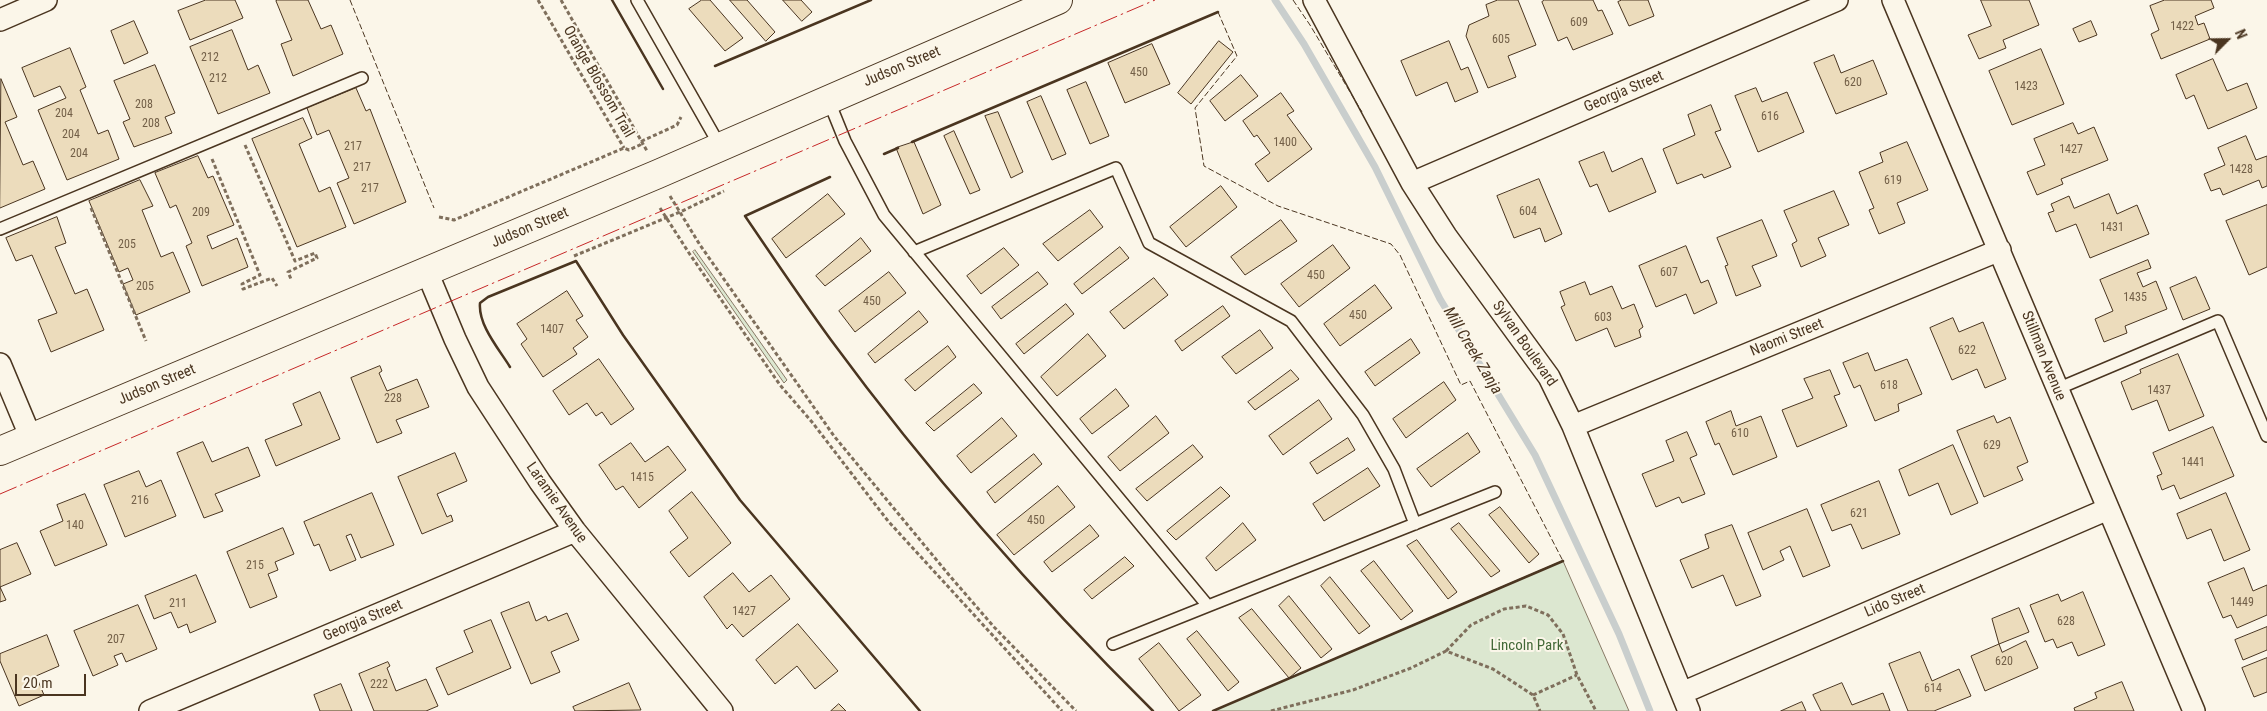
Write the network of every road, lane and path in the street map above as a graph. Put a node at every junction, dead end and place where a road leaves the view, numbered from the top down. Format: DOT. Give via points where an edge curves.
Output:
graph roads {
  1 [pos="46,0"];
  2 [pos="538,0"];
  3 [pos="561,0"];
  4 [pos="1058,0"];
  5 [pos="1314,0"];
  6 [pos="1837,0"];
  7 [pos="1893,0"];
  8 [pos="639,1"];
  9 [pos="0,20"];
  10 [pos="362,78"];
  11 [pos="828,99"];
  12 [pos="681,117"];
  13 [pos="239,130"];
  14 [pos="642,141"];
  15 [pos="206,144"];
  16 [pos="720,146"];
  17 [pos="624,148"];
  18 [pos="1412,183"];
  19 [pos="724,191"];
  20 [pos="85,194"];
  21 [pos="673,202"];
  22 [pos="660,208"];
  23 [pos="680,212"];
  24 [pos="438,217"];
  25 [pos="666,218"];
  26 [pos="0,229"];
  27 [pos="2000,250"];
  28 [pos="914,252"];
  29 [pos="574,256"];
  30 [pos="427,272"];
  31 [pos="291,280"];
  32 [pos="277,286"];
  33 [pos="146,341"];
  34 [pos="0,364"];
  35 [pos="2057,389"];
  36 [pos="1573,426"];
  37 [pos="2267,436"];
  38 [pos="31,438"];
  39 [pos="0,452"];
  40 [pos="1495,492"];
  41 [pos="2108,509"];
  42 [pos="1415,524"];
  43 [pos="575,531"];
  44 [pos="1208,606"];
  45 [pos="1113,644"];
  46 [pos="1446,651"];
  47 [pos="1577,675"];
  48 [pos="1533,695"];
  49 [pos="1685,702"];
  50 [pos="150,711"];
  51 [pos="722,711"];
  52 [pos="1062,711"];
  53 [pos="1076,711"];
  54 [pos="1271,711"];
  55 [pos="1540,711"];
  56 [pos="1596,711"];
  57 [pos="2194,711"];
  1 -- 9 [label="street"];
  2 -- 17 [label="path, Orange Blossom Trail"];
  3 -- 14 [label="path, Orange Blossom Trail"];
  4 -- 11 [label="main road, Judson Street"];
  5 -- 18 [label="street, Sylvan Boulevard"];
  6 -- 18 [label="street, Georgia Street"];
  7 -- 27 [label="street, Stillman Avenue"];
  8 -- 16 [label="lane"];
  10 -- 13 [label="lane"];
  11 -- 16 [label="main road, Judson Street"];
  11 -- 28 [label="lane" via="884,215"];
  12 -- 14 [label="path" via="677,125"];
  13 -- 15 [label="lane"];
  13 -- 31 [label="path" via="295,261 315,253 317,258 288,272"];
  14 -- 17 [label="path" via="629,150"];
  15 -- 20 [label="lane"];
  15 -- 32 [label="path" via="260,275 242,284 243,289 272,278"];
  16 -- 30 [label="main road, Judson Street"];
  17 -- 24 [label="path" via="454,220"];
  18 -- 36 [label="street, Sylvan Boulevard" via="1446,236 1549,377"];
  19 -- 23 [label="path"];
  20 -- 26 [label="lane"];
  20 -- 33 [label="path"];
  21 -- 23 [label="path"];
  22 -- 25 [label="path"];
  23 -- 25 [label="path"];
  23 -- 53 [label="path" via="834,436 994,627"];
  25 -- 29 [label="path"];
  25 -- 52 [label="path" via="780,385 888,521"];
  27 -- 35 [label="street, Stillman Avenue"];
  27 -- 36 [label="street, Naomi Street"];
  28 -- 42 [label="lane" via="1116,168 1149,243 1291,321 1363,415 1394,469"];
  28 -- 44 [label="lane"];
  30 -- 38 [label="main road, Judson Street"];
  30 -- 43 [label="street, Laramie Avenue" via="478,387"];
  34 -- 38 [label="street"];
  35 -- 37 [label="lane" via="2218,321"];
  35 -- 41 [label="street, Stillman Avenue"];
  36 -- 49 [label="street, Sylvan Boulevard"];
  38 -- 39 [label="main road, Judson Street"];
  40 -- 42 [label="lane"];
  41 -- 49 [label="street, Lido Street"];
  41 -- 57 [label="street, Stillman Avenue"];
  42 -- 44 [label="lane"];
  43 -- 50 [label="street, Georgia Street"];
  43 -- 51 [label="street, Laramie Avenue"];
  44 -- 45 [label="lane"];
  46 -- 47 [label="path" via="1472,625 1504,609 1526,606 1548,615 1563,634"];
  46 -- 48 [label="path" via="1493,669"];
  46 -- 54 [label="path" via="1353,690"];
  47 -- 48 [label="path"];
  47 -- 56 [label="path"];
  48 -- 55 [label="path"];
}
